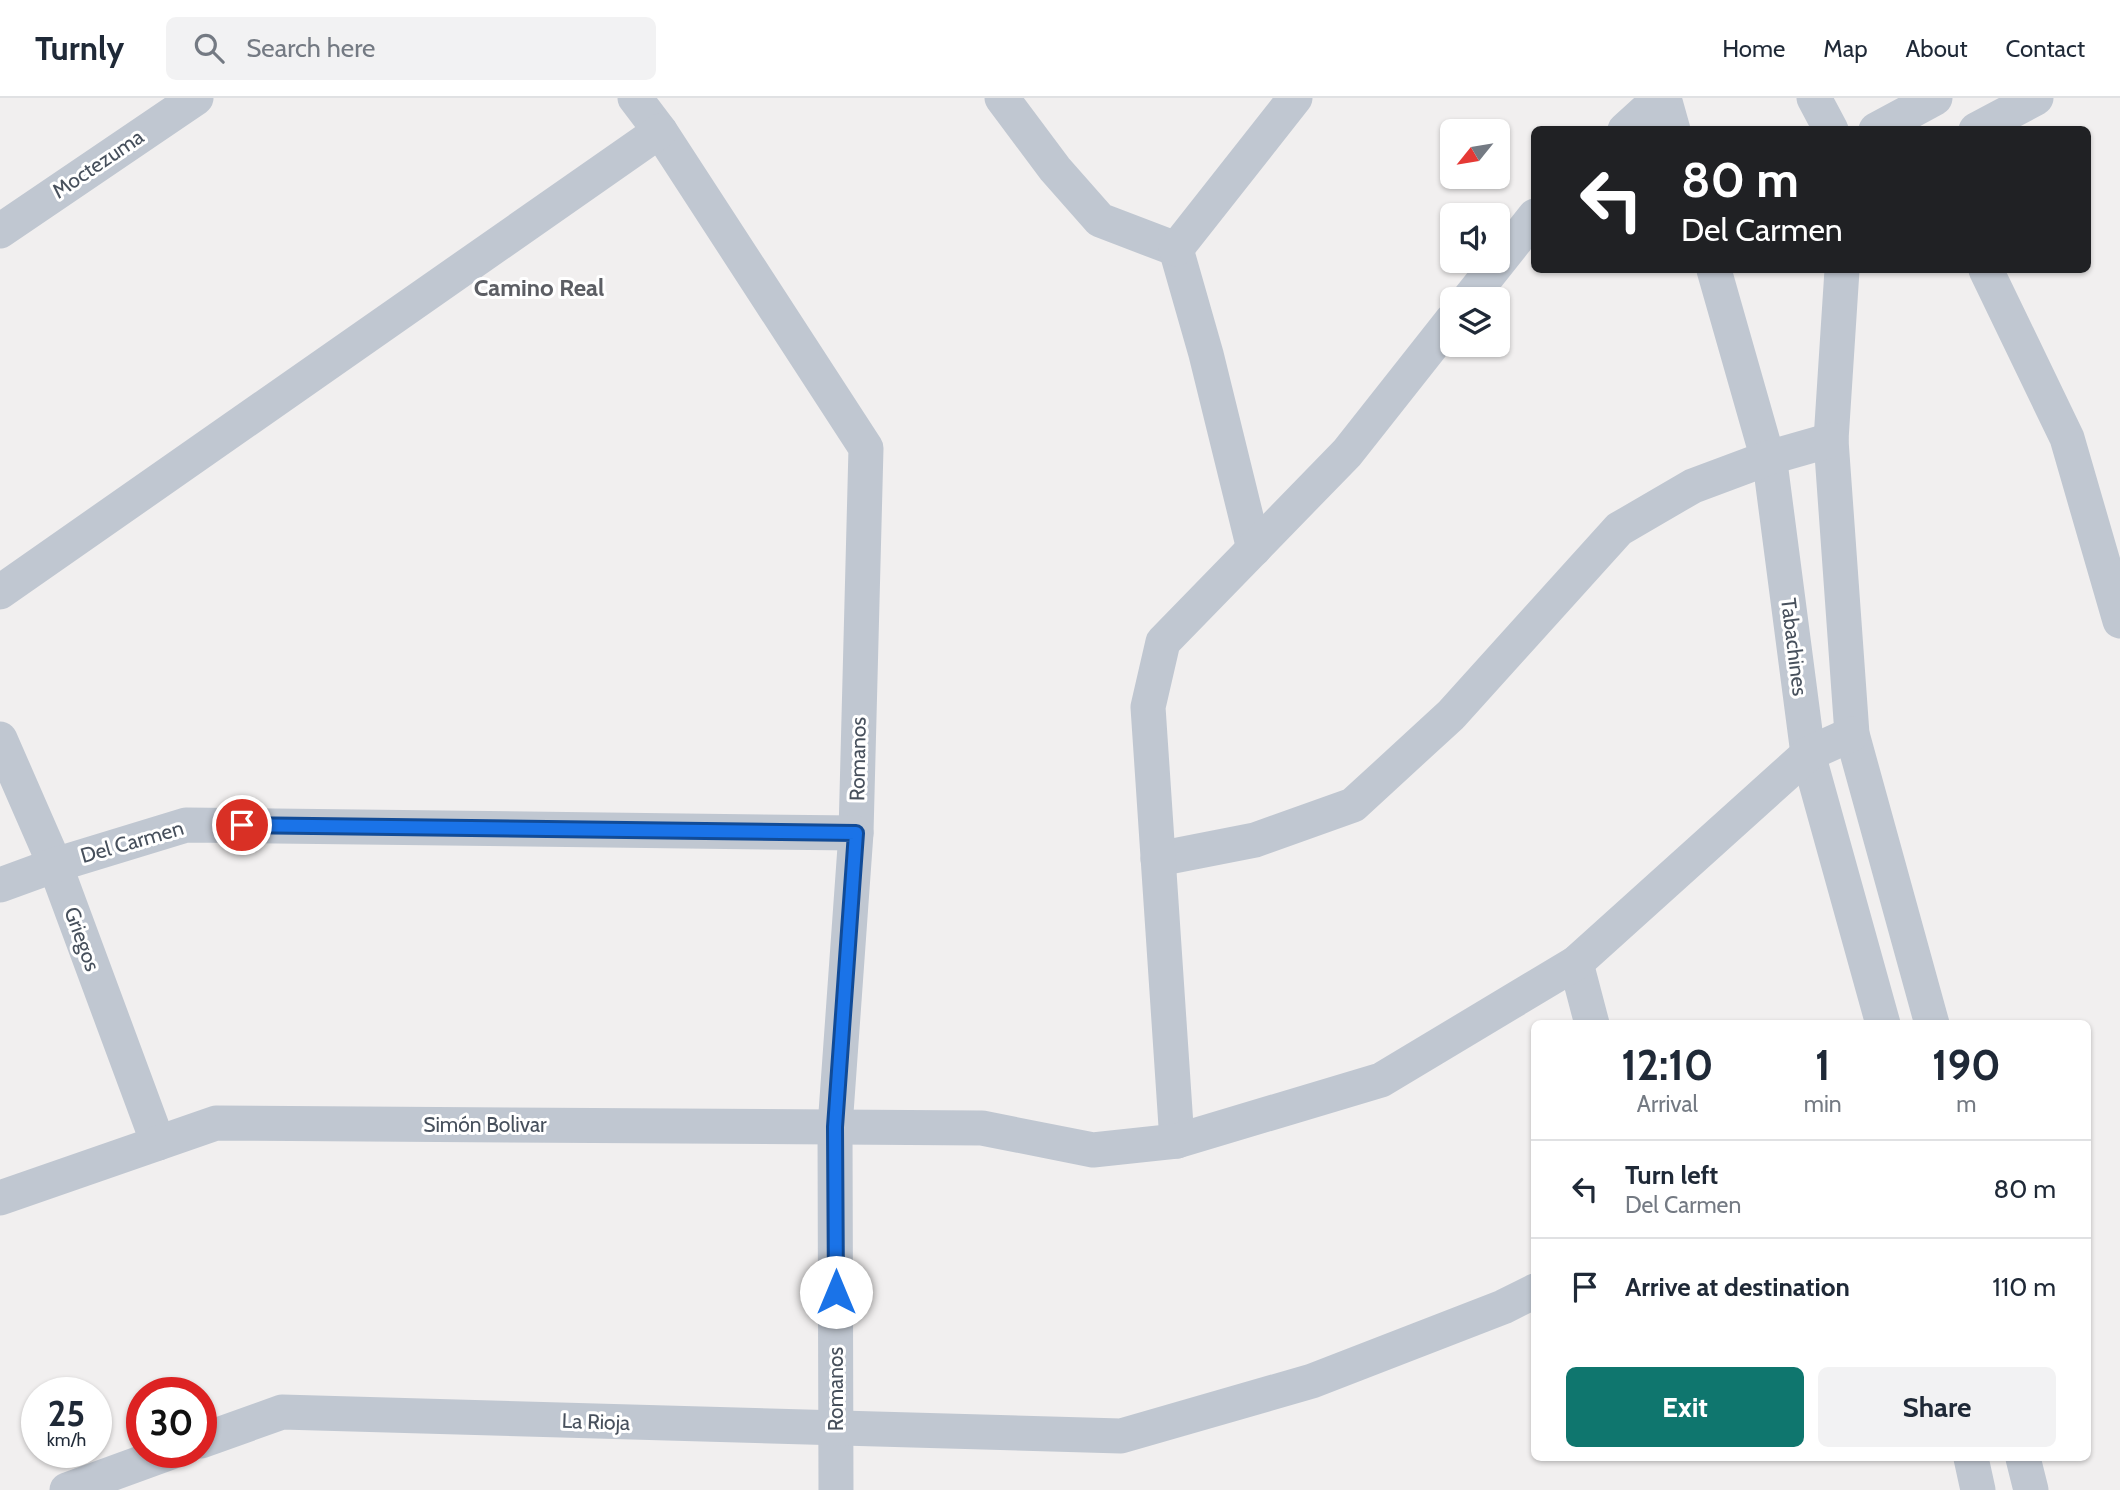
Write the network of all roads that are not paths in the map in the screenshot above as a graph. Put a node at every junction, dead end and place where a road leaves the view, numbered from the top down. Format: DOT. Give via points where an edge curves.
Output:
graph roads {
  1 [pos="196,98"];
  2 [pos="635,98"];
  3 [pos="1002,98"];
  4 [pos="1296,98"];
  5 [pos="1662,98"];
  6 [pos="1814,98"];
  7 [pos="1935,98"];
  8 [pos="2036,98"];
  9 [pos="1630,126"];
  10 [pos="1672,126"];
  11 [pos="1829,126"];
  12 [pos="1883,126"];
  13 [pos="1984,126"];
  14 [pos="660,131"];
  15 [pos="1531,221"];
  16 [pos="0,231"];
  17 [pos="1176,249"];
  18 [pos="1715,273"];
  19 [pos="1842,273"];
  20 [pos="1987,273"];
  21 [pos="1479,287"];
  22 [pos="1440,335"];
  23 [pos="1831,440"];
  24 [pos="1768,458"];
  25 [pos="1254,549"];
  26 [pos="0,592"];
  27 [pos="2120,621"];
  28 [pos="1852,734"];
  29 [pos="0,739"];
  30 [pos="1808,754"];
  31 [pos="856,833"];
  32 [pos="1158,859"];
  33 [pos="55,864"];
  34 [pos="0,885"];
  35 [pos="1576,963"];
  36 [pos="1591,1020"];
  37 [pos="1882,1020"];
  38 [pos="1931,1020"];
  39 [pos="835,1127"];
  40 [pos="1177,1141"];
  41 [pos="158,1143"];
  42 [pos="0,1198"];
  43 [pos="1531,1293"];
  44 [pos="836,1430"];
  45 [pos="217,1435"];
  46 [pos="1972,1461"];
  47 [pos="2024,1461"];
  48 [pos="127,1468"];
  49 [pos="67,1490"];
  50 [pos="836,1490"];
  51 [pos="1978,1490"];
  52 [pos="2031,1490"];
  1 -- 16 [label="street, Moctezuma"];
  2 -- 14 [label="street"];
  3 -- 17 [label="street" via="1100,220"];
  4 -- 17 [label="street"];
  5 -- 9 [label="street"];
  5 -- 10 [label="street"];
  6 -- 11 [label="street"];
  7 -- 12 [label="street"];
  8 -- 13 [label="street"];
  14 -- 26 [label="street"];
  14 -- 31 [label="street, Romanos" via="866,448"];
  15 -- 21 [label="street"];
  17 -- 25 [label="street"];
  18 -- 24 [label="street, Tabachines"];
  19 -- 23 [label="street"];
  20 -- 27 [label="street" via="2067,438"];
  22 -- 25 [label="street" via="1347,453"];
  23 -- 24 [label="street"];
  23 -- 28 [label="street"];
  24 -- 30 [label="street, Tabachines"];
  24 -- 32 [label="street" via="1693,486 1619,528 1451,715 1353,805 1255,840"];
  25 -- 32 [label="street" via="1163,642 1148,707"];
  28 -- 30 [label="street, Simón Bolivar"];
  28 -- 38 [label="street"];
  29 -- 33 [label="street, Griegos"];
  30 -- 35 [label="street, Simón Bolivar"];
  30 -- 37 [label="street, Tabachines"];
  31 -- 33 [label="street, Del Carmen" via="186,825"];
  31 -- 39 [label="street, Romanos"];
  32 -- 40 [label="street"];
  33 -- 34 [label="street, Del Carmen"];
  33 -- 41 [label="street, Griegos"];
  35 -- 36 [label="street"];
  35 -- 40 [label="street, Simón Bolivar" via="1381,1080"];
  39 -- 40 [label="street, Simón Bolivar" via="982,1128 1093,1150"];
  39 -- 41 [label="street, Simón Bolivar" via="216,1123"];
  39 -- 44 [label="street, Romanos"];
  41 -- 42 [label="street, Simón Bolivar"];
  43 -- 44 [label="street, La Rioja" via="1312,1381 1121,1436"];
  44 -- 45 [label="street, La Rioja" via="282,1412"];
  44 -- 50 [label="street, Romanos"];
  46 -- 51 [label="street"];
  47 -- 52 [label="street"];
  48 -- 49 [label="street"];
}
